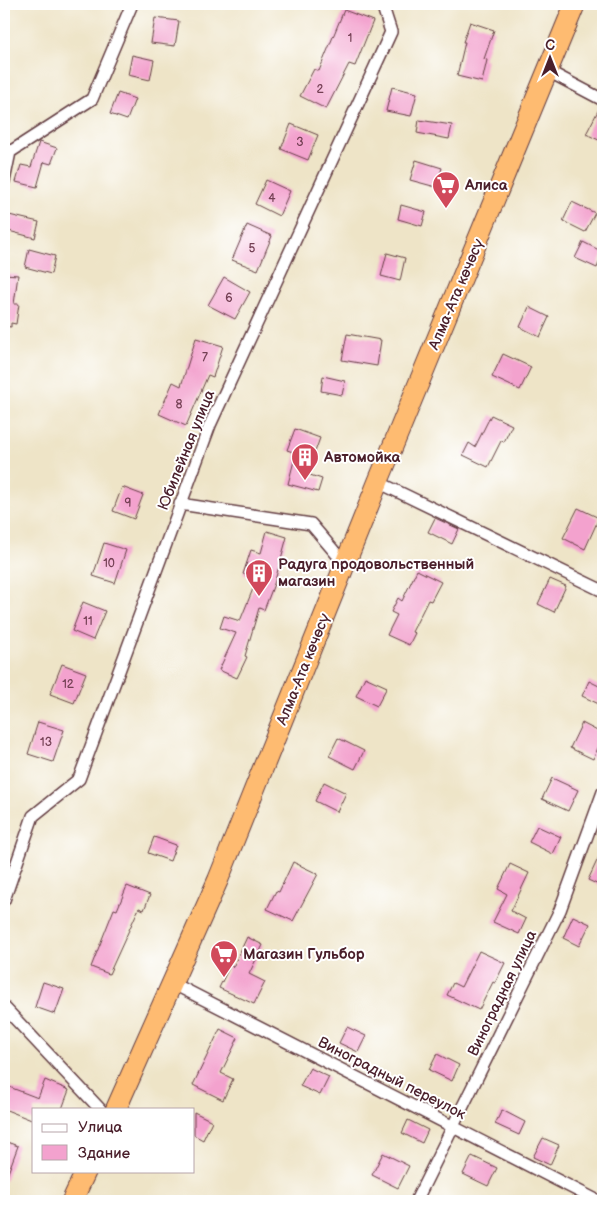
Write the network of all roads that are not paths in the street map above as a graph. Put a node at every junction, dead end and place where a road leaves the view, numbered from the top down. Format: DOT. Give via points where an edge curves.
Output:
graph roads {
  1 [pos="132,4"];
  2 [pos="382,4"];
  3 [pos="575,4"];
  4 [pos="548,71"];
  5 [pos="603,100"];
  6 [pos="4,181"];
  7 [pos="378,482"];
  8 [pos="180,504"];
  9 [pos="345,564"];
  10 [pos="603,591"];
  11 [pos="603,792"];
  12 [pos="4,900"];
  13 [pos="172,983"];
  14 [pos="4,1008"];
  15 [pos="99,1108"];
  16 [pos="116,1108"];
  17 [pos="453,1126"];
  18 [pos="86,1172"];
  19 [pos="72,1201"];
  20 [pos="416,1201"];
  21 [pos="598,1201"];
  1 -- 6 [label="street" via="92,98 10,152"];
  2 -- 8 [label="street, Юбилейная улица" via="391,32 210,425"];
  3 -- 4 [label="highway, Алма-Ата көчөсү"];
  4 -- 5 [label="street"];
  4 -- 7 [label="highway, Алма-Ата көчөсү"];
  7 -- 9 [label="highway, Алма-Ата көчөсү"];
  7 -- 10 [label="street"];
  8 -- 9 [label="street" via="311,524"];
  8 -- 12 [label="street, Юбилейная улица" via="79,779 33,816"];
  9 -- 13 [label="highway, Алма-Ата көчөсү" via="218,880"];
  11 -- 17 [label="street, Виноградная улица" via="560,910"];
  13 -- 16 [label="highway, Алма-Ата көчөсү"];
  13 -- 17 [label="street, Виноградный переулок"];
  14 -- 15 [label="street"];
  17 -- 20 [label="street, Виноградная улица"];
  17 -- 21 [label="street, Виноградный переулок"];
  18 -- 19 [label="highway"];
}
